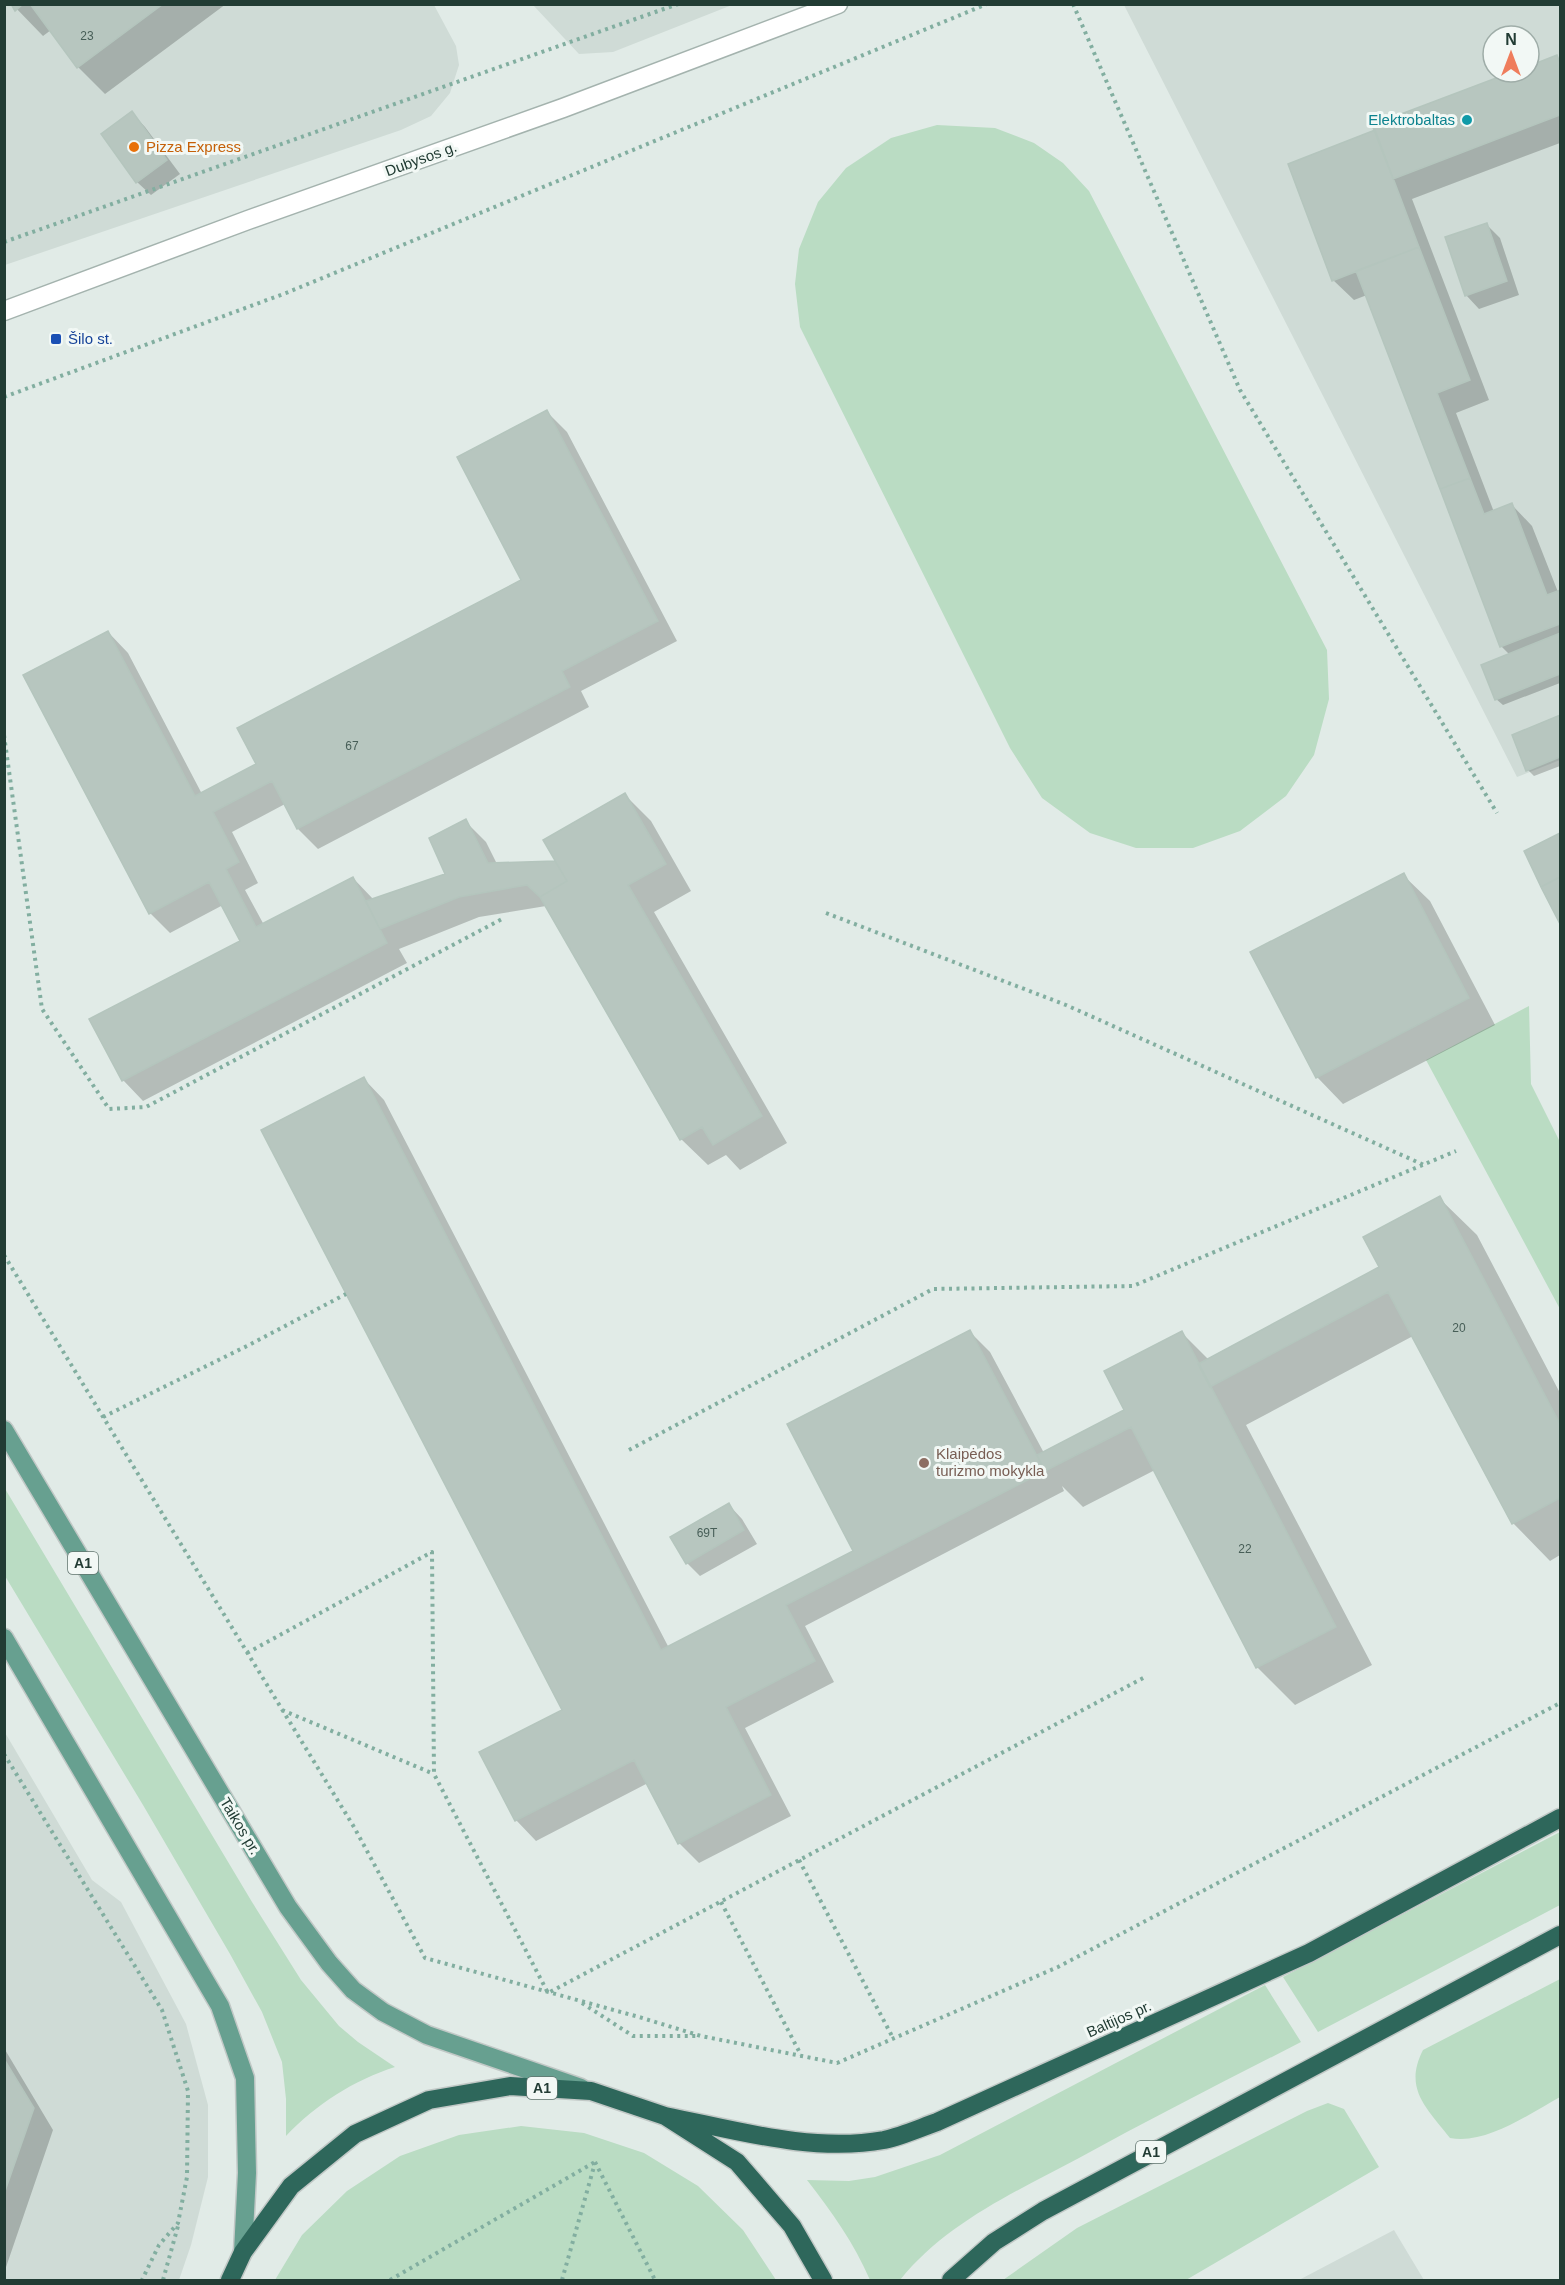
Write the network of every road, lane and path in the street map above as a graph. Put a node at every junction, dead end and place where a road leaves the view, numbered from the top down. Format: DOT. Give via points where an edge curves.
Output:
graph roads {
  1 [pos="678,4"];
  2 [pos="838,4"];
  3 [pos="987,4"];
  4 [pos="1072,4"];
  5 [pos="4,242"];
  6 [pos="4,312"];
  7 [pos="4,397"];
  8 [pos="4,735"];
  9 [pos="1497,813"];
  10 [pos="826,913"];
  11 [pos="504,918"];
  12 [pos="1456,1151"];
  13 [pos="1424,1165"];
  14 [pos="4,1255"];
  15 [pos="346,1294"];
  16 [pos="103,1417"];
  17 [pos="4,1430"];
  18 [pos="629,1450"];
  19 [pos="4,1638"];
  20 [pos="247,1653"];
  21 [pos="1147,1676"];
  22 [pos="1560,1703"];
  23 [pos="282,1710"];
  24 [pos="5,1756"];
  25 [pos="434,1774"];
  26 [pos="1560,1818"];
  27 [pos="799,1860"];
  28 [pos="721,1902"];
  29 [pos="1560,1935"];
  30 [pos="548,1993"];
  31 [pos="579,2001"];
  32 [pos="701,2036"];
  33 [pos="893,2038"];
  34 [pos="802,2056"];
  35 [pos="591,2091"];
  36 [pos="665,2116"];
  37 [pos="595,2162"];
  38 [pos="178,2223"];
  39 [pos="243,2252"];
  40 [pos="142,2280"];
  41 [pos="163,2280"];
  42 [pos="230,2280"];
  43 [pos="390,2280"];
  44 [pos="562,2280"];
  45 [pos="655,2280"];
  46 [pos="823,2280"];
  47 [pos="951,2280"];
  1 -- 5 [label="path"];
  2 -- 6 [label="street, Dubysos g."];
  3 -- 7 [label="path" via="286,293"];
  4 -- 9 [label="path" via="1240,390"];
  8 -- 11 [label="path" via="42,1009 109,1109 146,1107"];
  10 -- 13 [label="path" via="1066,1005"];
  12 -- 13 [label="path"];
  13 -- 18 [label="path" via="1132,1286 933,1289"];
  14 -- 16 [label="path"];
  15 -- 16 [label="path"];
  16 -- 20 [label="path"];
  17 -- 35 [label="main road, Taikos pr. / A1" via="288,1907 329,1963 353,1990 383,2012 427,2035"];
  19 -- 39 [label="main road, A1" via="220,2006 245,2078 247,2173"];
  20 -- 23 [label="path"];
  20 -- 25 [label="path" via="432,1552"];
  21 -- 27 [label="path"];
  22 -- 33 [label="path" via="1058,1966"];
  23 -- 25 [label="path"];
  23 -- 30 [label="path" via="354,1827 426,1958"];
  24 -- 38 [label="path" via="162,2010 188,2091 187,2177"];
  25 -- 30 [label="path"];
  26 -- 36 [label="highway, Baltijos pr. / A1" via="1309,1953 937,2122 885,2140 827,2144"];
  27 -- 28 [label="path"];
  27 -- 33 [label="path"];
  28 -- 30 [label="path"];
  28 -- 34 [label="path"];
  29 -- 47 [label="highway, A1" via="1043,2211 994,2242"];
  30 -- 31 [label="path"];
  31 -- 32 [label="path"];
  31 -- 32 [label="path" via="633,2036"];
  32 -- 34 [label="path"];
  33 -- 34 [label="path" via="837,2063"];
  35 -- 36 [label="highway, A1"];
  35 -- 39 [label="highway, A1" via="510,2085 429,2100 355,2134 291,2186"];
  36 -- 46 [label="highway, A1" via="737,2162 792,2226"];
  37 -- 43 [label="path"];
  37 -- 44 [label="path"];
  37 -- 45 [label="path"];
  38 -- 40 [label="path" via="159,2245"];
  38 -- 41 [label="path"];
  39 -- 42 [label="highway, A1"];
}
